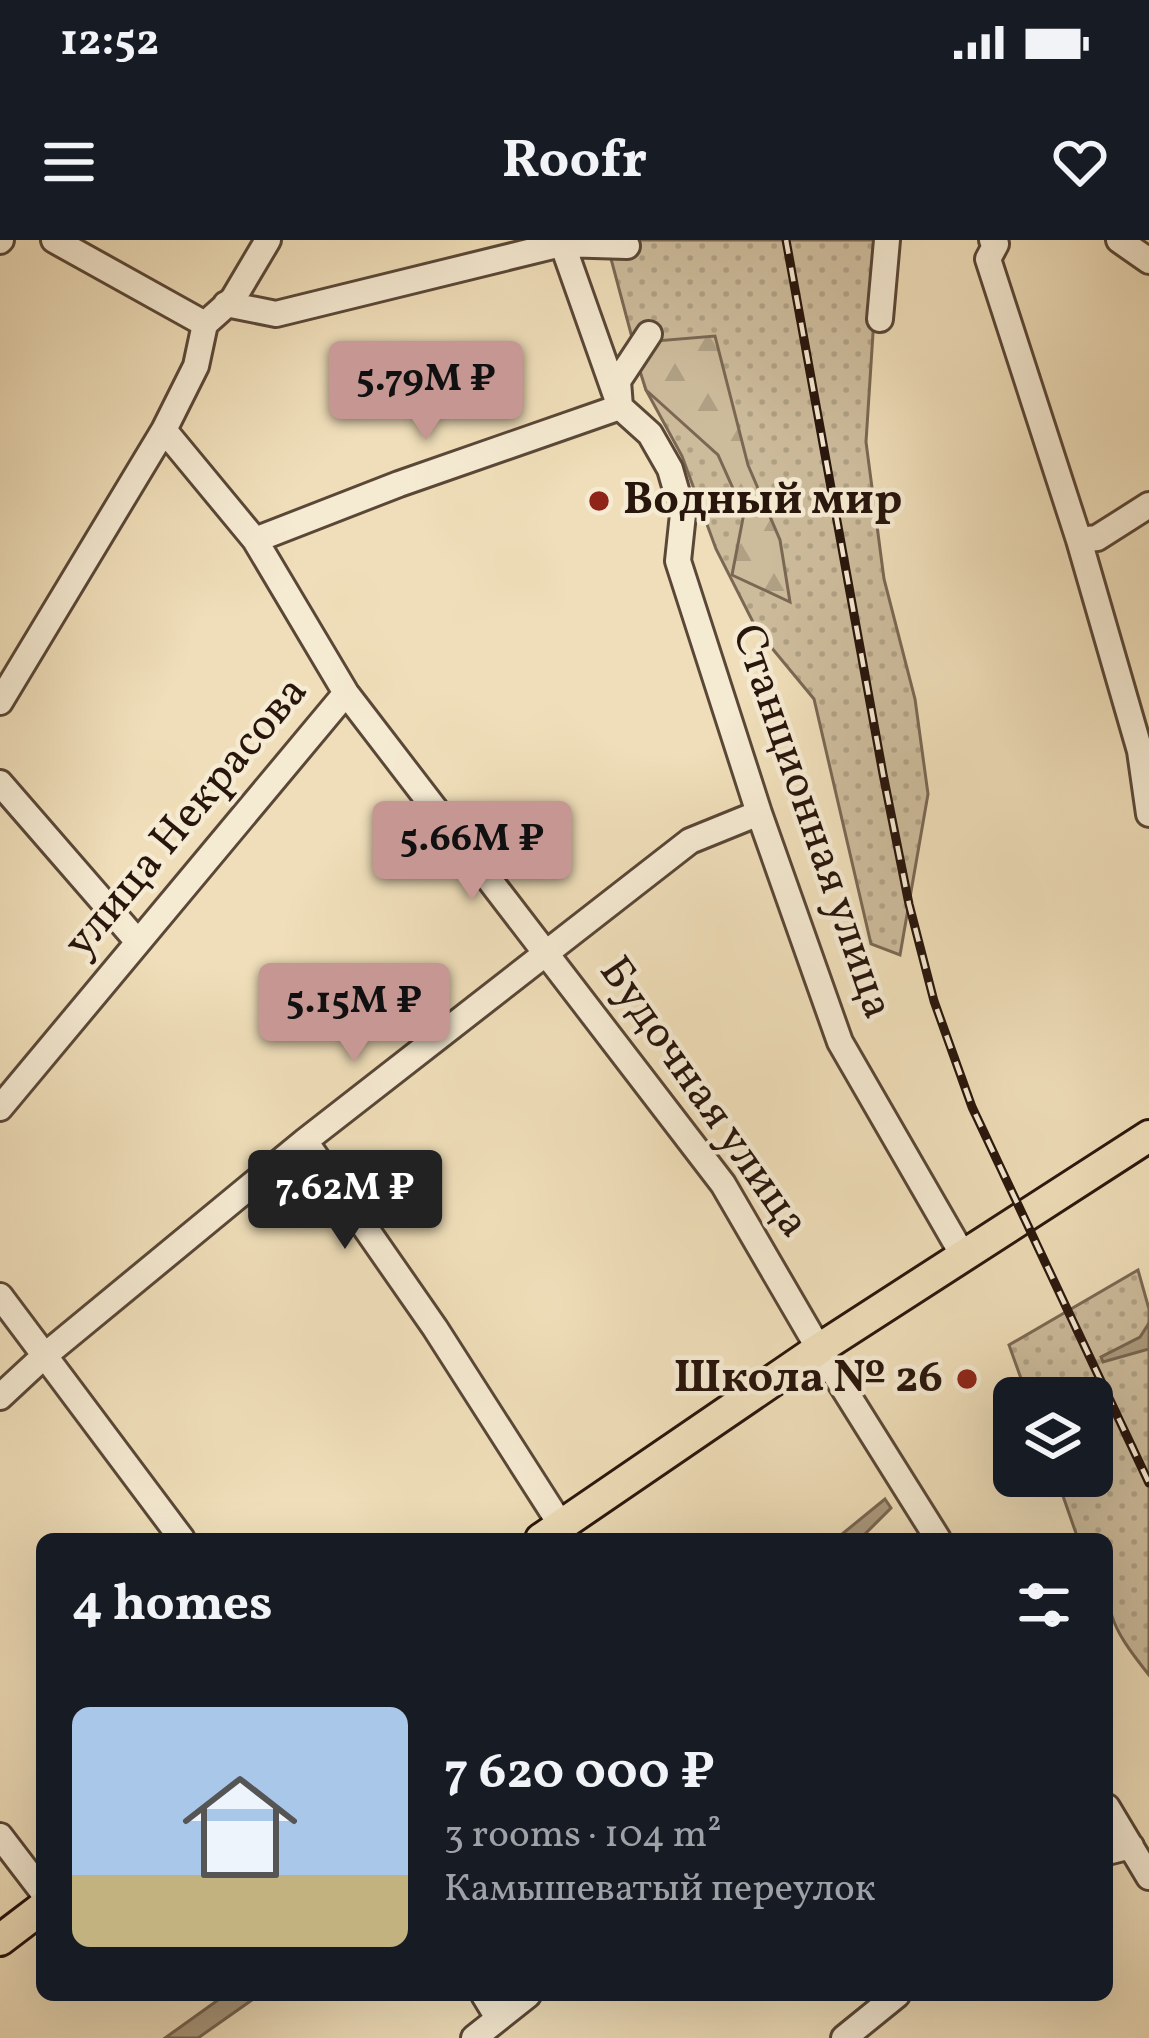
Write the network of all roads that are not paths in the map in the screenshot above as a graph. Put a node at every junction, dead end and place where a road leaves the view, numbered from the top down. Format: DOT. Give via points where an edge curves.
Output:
graph roads {
  1 [pos="54,240"];
  2 [pos="268,240"];
  3 [pos="887,240"];
  4 [pos="992,240"];
  5 [pos="1119,240"];
  6 [pos="561,242"];
  7 [pos="627,246"];
  8 [pos="1149,261"];
  9 [pos="226,304"];
  10 [pos="880,319"];
  11 [pos="205,324"];
  12 [pos="649,334"];
  13 [pos="620,407"];
  14 [pos="164,430"];
  15 [pos="1149,505"];
  16 [pos="255,540"];
  17 [pos="1079,540"];
  18 [pos="346,693"];
  19 [pos="0,702"];
  20 [pos="1144,747"];
  21 [pos="0,783"];
  22 [pos="759,813"];
  23 [pos="1149,814"];
  24 [pos="138,942"];
  25 [pos="549,952"];
  26 [pos="0,1108"];
  27 [pos="1149,1136"];
  28 [pos="305,1141"];
  29 [pos="964,1257"];
  30 [pos="0,1296"];
  31 [pos="819,1349"];
  32 [pos="43,1357"];
  33 [pos="0,1397"];
  34 [pos="551,1532"];
  35 [pos="177,1533"];
  36 [pos="934,1533"];
  37 [pos="0,1836"];
  38 [pos="1119,1849"];
  39 [pos="1149,1877"];
  40 [pos="36,1883"];
  41 [pos="36,1913"];
  42 [pos="0,1940"];
  43 [pos="488,2001"];
  44 [pos="520,2001"];
  45 [pos="890,2001"];
  46 [pos="499,2018"];
  47 [pos="474,2038"];
  48 [pos="844,2038"];
  1 -- 11 [label="street"];
  2 -- 9 [label="street"];
  3 -- 10 [label="street"];
  4 -- 17 [label="street" via="988,259"];
  5 -- 8 [label="street"];
  6 -- 7 [label="street"];
  6 -- 9 [label="street" via="276,314"];
  6 -- 13 [label="street, Станционная улица"];
  9 -- 11 [label="street"];
  11 -- 14 [label="street" via="196,366"];
  12 -- 13 [label="street" via="618,381"];
  13 -- 16 [label="street"];
  13 -- 22 [label="street, Станционная улица" via="650,434 670,469 683,514 678,561"];
  14 -- 16 [label="street, Будочная улица"];
  14 -- 19 [label="street"];
  15 -- 17 [label="street" via="1097,538"];
  16 -- 18 [label="street, Будочная улица"];
  17 -- 20 [label="street"];
  18 -- 24 [label="street, улица Некрасова"];
  18 -- 25 [label="street, Будочная улица"];
  20 -- 23 [label="street"];
  21 -- 24 [label="street"];
  22 -- 25 [label="street" via="690,841"];
  22 -- 29 [label="street, Станционная улица" via="840,1042"];
  24 -- 26 [label="street, улица Некрасова"];
  25 -- 28 [label="street"];
  25 -- 31 [label="street, Будочная улица" via="723,1184"];
  27 -- 29 [label="main road"];
  28 -- 32 [label="street"];
  28 -- 34 [label="street" via="435,1328"];
  29 -- 31 [label="main road"];
  30 -- 32 [label="street"];
  31 -- 34 [label="main road"];
  31 -- 36 [label="street, Будочная улица"];
  32 -- 33 [label="street"];
  32 -- 35 [label="street"];
  37 -- 40 [label="street"];
  38 -- 39 [label="street"];
  41 -- 42 [label="main road"];
  43 -- 46 [label="street"];
  44 -- 46 [label="street"];
  45 -- 48 [label="street"];
  46 -- 47 [label="street"];
}
